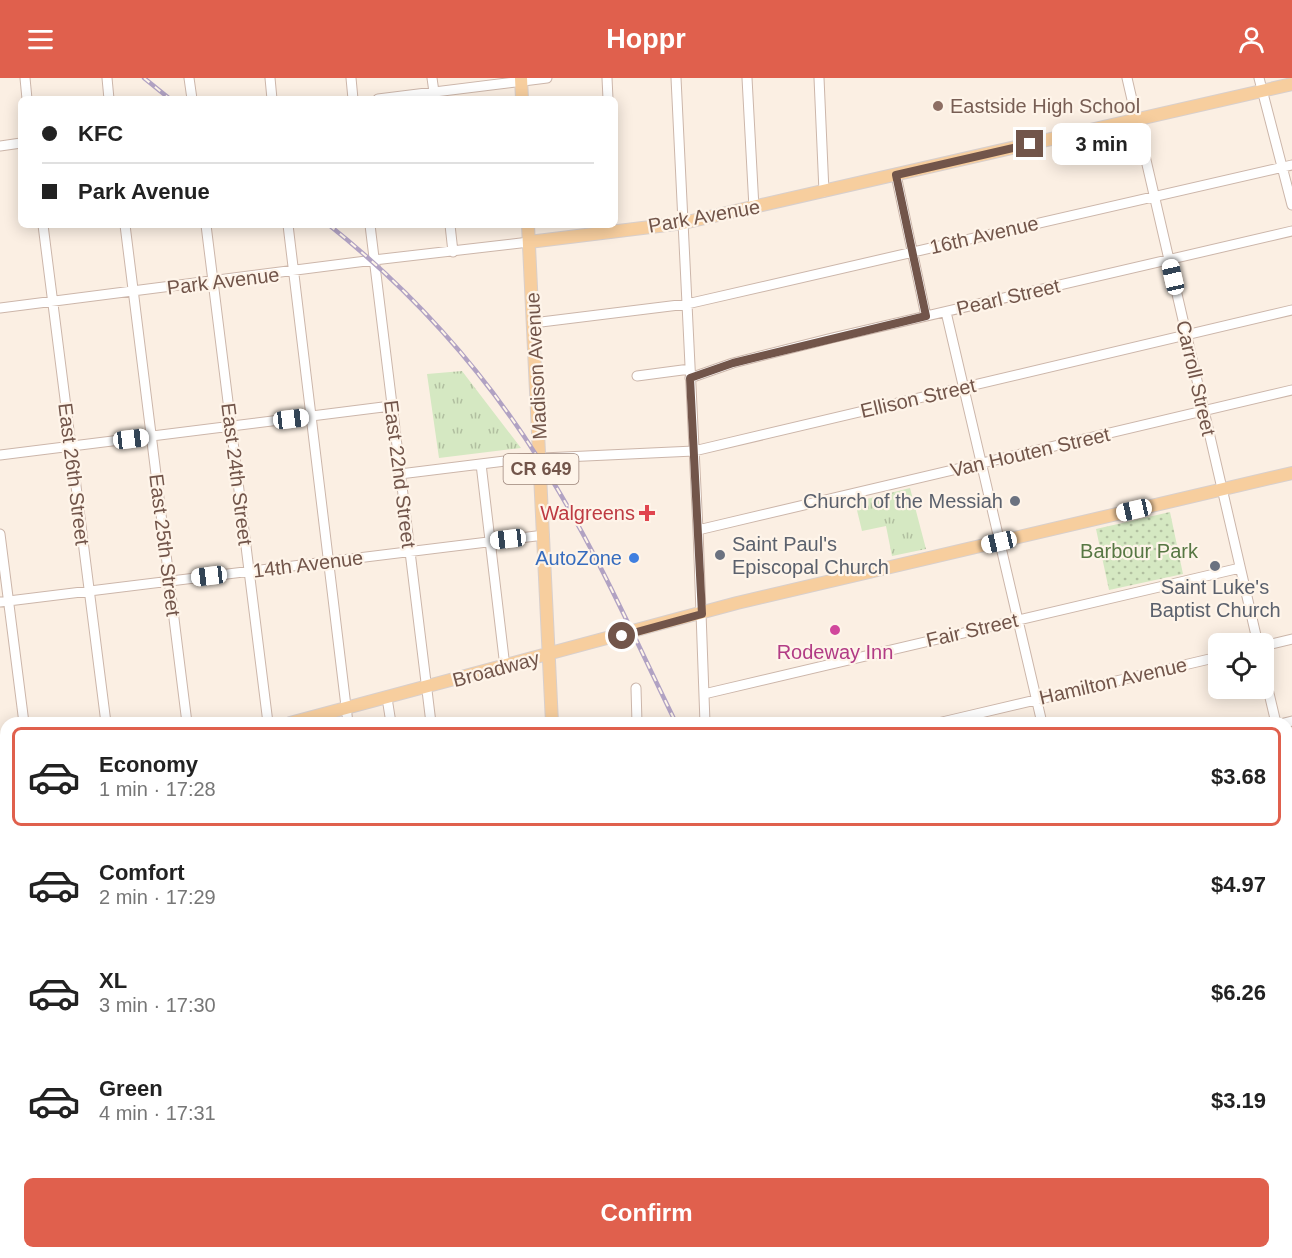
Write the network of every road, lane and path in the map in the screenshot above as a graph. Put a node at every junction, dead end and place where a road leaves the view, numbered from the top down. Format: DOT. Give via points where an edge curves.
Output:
graph roads {
  1 [pos="24,78"];
  2 [pos="107,78"];
  3 [pos="189,78"];
  4 [pos="270,78"];
  5 [pos="351,78"];
  6 [pos="432,78"];
  7 [pos="548,78"];
  8 [pos="607,78"];
  9 [pos="676,78"];
  10 [pos="747,78"];
  11 [pos="819,78"];
  12 [pos="1127,78"];
  13 [pos="1259,78"];
  14 [pos="521,80"];
  15 [pos="1292,84"];
  16 [pos="1263,91"];
  17 [pos="27,96"];
  18 [pos="109,96"];
  19 [pos="192,96"];
  20 [pos="272,96"];
  21 [pos="353,96"];
  22 [pos="434,96"];
  23 [pos="522,96"];
  24 [pos="608,96"];
  25 [pos="1136,121"];
  26 [pos="18,143"];
  27 [pos="0,146"];
  28 [pos="1287,166"];
  29 [pos="896,175"];
  30 [pos="824,192"];
  31 [pos="1155,197"];
  32 [pos="1292,205"];
  33 [pos="754,208"];
  34 [pos="683,223"];
  35 [pos="43,228"];
  36 [pos="124,228"];
  37 [pos="207,228"];
  38 [pos="288,228"];
  39 [pos="370,228"];
  40 [pos="450,228"];
  41 [pos="528,228"];
  42 [pos="614,228"];
  43 [pos="618,228"];
  44 [pos="1292,231"];
  45 [pos="529,242"];
  46 [pos="911,251"];
  47 [pos="453,252"];
  48 [pos="1169,259"];
  49 [pos="374,260"];
  50 [pos="293,272"];
  51 [pos="213,282"];
  52 [pos="133,292"];
  53 [pos="53,302"];
  54 [pos="687,304"];
  55 [pos="0,308"];
  56 [pos="1292,310"];
  57 [pos="946,312"];
  58 [pos="926,316"];
  59 [pos="533,323"];
  60 [pos="1185,335"];
  61 [pos="690,374"];
  62 [pos="637,376"];
  63 [pos="963,387"];
  64 [pos="1292,390"];
  65 [pos="392,406"];
  66 [pos="1203,411"];
  67 [pos="311,416"];
  68 [pos="231,426"];
  69 [pos="151,436"];
  70 [pos="70,446"];
  71 [pos="694,451"];
  72 [pos="0,455"];
  73 [pos="541,458"];
  74 [pos="981,463"];
  75 [pos="481,464"];
  76 [pos="1292,473"];
  77 [pos="400,474"];
  78 [pos="1221,489"];
  79 [pos="698,530"];
  80 [pos="0,534"];
  81 [pos="544,535"];
  82 [pos="490,542"];
  83 [pos="999,542"];
  84 [pos="410,551"];
  85 [pos="330,561"];
  86 [pos="1240,568"];
  87 [pos="249,571"];
  88 [pos="169,581"];
  89 [pos="89,591"];
  90 [pos="4,601"];
  91 [pos="702,614"];
  92 [pos="1017,619"];
  93 [pos="1255,633"];
  94 [pos="1292,639"];
  95 [pos="1274,643"];
  96 [pos="549,655"];
  97 [pos="1208,659"];
  98 [pos="505,667"];
  99 [pos="427,688"];
  100 [pos="636,688"];
  101 [pos="704,694"];
  102 [pos="387,698"];
  103 [pos="1270,699"];
  104 [pos="1036,700"];
  105 [pos="346,708"];
  106 [pos="23,717"];
  107 [pos="105,717"];
  108 [pos="186,717"];
  109 [pos="267,717"];
  110 [pos="312,717"];
  111 [pos="347,717"];
  112 [pos="390,717"];
  113 [pos="430,717"];
  114 [pos="552,717"];
  115 [pos="637,717"];
  116 [pos="705,717"];
  117 [pos="964,717"];
  118 [pos="1040,717"];
  119 [pos="1275,717"];
  1 -- 17 [label="street"];
  2 -- 18 [label="street"];
  3 -- 19 [label="street"];
  4 -- 20 [label="street"];
  5 -- 21 [label="street"];
  6 -- 22 [label="street"];
  7 -- 14 [label="street"];
  8 -- 24 [label="street"];
  9 -- 34 [label="street"];
  10 -- 33 [label="street"];
  11 -- 30 [label="street"];
  12 -- 25 [label="street, Carroll Street"];
  13 -- 16 [label="street"];
  14 -- 22 [label="street"];
  14 -- 23 [label="main road"];
  15 -- 16 [label="main road, Park Avenue"];
  16 -- 25 [label="main road, Park Avenue"];
  16 -- 28 [label="street"];
  25 -- 29 [label="main road, Park Avenue"];
  25 -- 31 [label="street, Carroll Street"];
  26 -- 27 [label="street"];
  28 -- 31 [label="street, 16th Avenue"];
  28 -- 32 [label="street"];
  29 -- 30 [label="main road, Park Avenue"];
  29 -- 46 [label="street"];
  30 -- 33 [label="main road, Park Avenue"];
  31 -- 46 [label="street, 16th Avenue"];
  31 -- 48 [label="street, Carroll Street"];
  33 -- 34 [label="main road, Park Avenue"];
  34 -- 43 [label="main road, Park Avenue"];
  34 -- 54 [label="street"];
  35 -- 53 [label="street, East 26th Street"];
  36 -- 52 [label="street, East 25th Street"];
  37 -- 51 [label="street, East 24th Street"];
  38 -- 50 [label="street"];
  39 -- 49 [label="street, East 22nd Street"];
  40 -- 47 [label="street"];
  41 -- 45 [label="main road, Madison Avenue / CR 649"];
  42 -- 45 [label="main road, Park Avenue"];
  44 -- 48 [label="street, Pearl Street"];
  45 -- 47 [label="street, Park Avenue"];
  45 -- 59 [label="main road, Madison Avenue / CR 649"];
  46 -- 54 [label="street, 16th Avenue"];
  46 -- 58 [label="street"];
  47 -- 49 [label="street, Park Avenue"];
  48 -- 57 [label="street, Pearl Street"];
  48 -- 60 [label="street, Carroll Street"];
  49 -- 50 [label="street, Park Avenue"];
  49 -- 65 [label="street, East 22nd Street"];
  50 -- 51 [label="street, Park Avenue"];
  50 -- 67 [label="street"];
  51 -- 52 [label="street, Park Avenue"];
  51 -- 68 [label="street, East 24th Street"];
  52 -- 53 [label="street, Park Avenue"];
  52 -- 69 [label="street, East 25th Street"];
  53 -- 55 [label="street, Park Avenue"];
  53 -- 70 [label="street, East 26th Street"];
  54 -- 59 [label="street, 16th Avenue"];
  54 -- 61 [label="street"];
  56 -- 60 [label="street, Ellison Street"];
  57 -- 58 [label="street, Pearl Street"];
  57 -- 63 [label="street"];
  58 -- 61 [label="street, Pearl Street"];
  59 -- 73 [label="main road, Madison Avenue / CR 649"];
  60 -- 63 [label="street, Ellison Street"];
  60 -- 66 [label="street, Carroll Street"];
  61 -- 62 [label="street, Pearl Street"];
  61 -- 71 [label="street"];
  63 -- 71 [label="street, Ellison Street"];
  63 -- 74 [label="street"];
  64 -- 66 [label="street, Van Houten Street"];
  65 -- 67 [label="street"];
  65 -- 77 [label="street, East 22nd Street"];
  66 -- 74 [label="street, Van Houten Street"];
  66 -- 78 [label="street, Carroll Street"];
  67 -- 68 [label="street"];
  67 -- 85 [label="street"];
  68 -- 69 [label="street"];
  68 -- 87 [label="street, East 24th Street"];
  69 -- 70 [label="street"];
  69 -- 88 [label="street, East 25th Street"];
  70 -- 72 [label="street"];
  70 -- 89 [label="street, East 26th Street"];
  71 -- 73 [label="street, Ellison Street"];
  71 -- 79 [label="street"];
  73 -- 75 [label="street, Ellison Street"];
  73 -- 81 [label="main road, Madison Avenue / CR 649"];
  74 -- 79 [label="street, Van Houten Street"];
  74 -- 83 [label="street"];
  75 -- 77 [label="street, Ellison Street"];
  75 -- 82 [label="street"];
  76 -- 78 [label="main road, Broadway"];
  77 -- 84 [label="street, East 22nd Street"];
  78 -- 83 [label="main road, Broadway"];
  78 -- 86 [label="street, Carroll Street"];
  79 -- 91 [label="street"];
  80 -- 90 [label="street"];
  81 -- 82 [label="street, 14th Avenue"];
  81 -- 96 [label="main road, Madison Avenue / CR 649"];
  82 -- 84 [label="street, 14th Avenue"];
  82 -- 98 [label="street"];
  83 -- 91 [label="main road, Broadway"];
  83 -- 92 [label="street"];
  84 -- 85 [label="street, 14th Avenue"];
  84 -- 99 [label="street, East 22nd Street"];
  85 -- 87 [label="street, 14th Avenue"];
  85 -- 105 [label="street"];
  86 -- 92 [label="street, Fair Street"];
  86 -- 93 [label="street, Carroll Street"];
  87 -- 88 [label="street, 14th Avenue"];
  87 -- 109 [label="street, East 24th Street"];
  88 -- 89 [label="street, 14th Avenue"];
  88 -- 108 [label="street, East 25th Street"];
  89 -- 90 [label="street, 14th Avenue"];
  89 -- 107 [label="street, East 26th Street"];
  90 -- 106 [label="street"];
  91 -- 96 [label="main road, Broadway"];
  91 -- 101 [label="street"];
  92 -- 101 [label="street, Fair Street"];
  92 -- 104 [label="street"];
  94 -- 95 [label="street"];
  96 -- 98 [label="main road, Broadway"];
  96 -- 114 [label="main road, Madison Avenue / CR 649"];
  97 -- 104 [label="street, Hamilton Avenue"];
  98 -- 99 [label="main road, Broadway"];
  99 -- 102 [label="main road, Broadway"];
  99 -- 113 [label="street, East 22nd Street"];
  100 -- 115 [label="street"];
  101 -- 116 [label="street"];
  102 -- 105 [label="main road, Broadway"];
  102 -- 112 [label="street"];
  103 -- 119 [label="street"];
  104 -- 117 [label="street, Hamilton Avenue"];
  104 -- 118 [label="street"];
  105 -- 110 [label="main road, Broadway"];
  105 -- 111 [label="street"];
}
